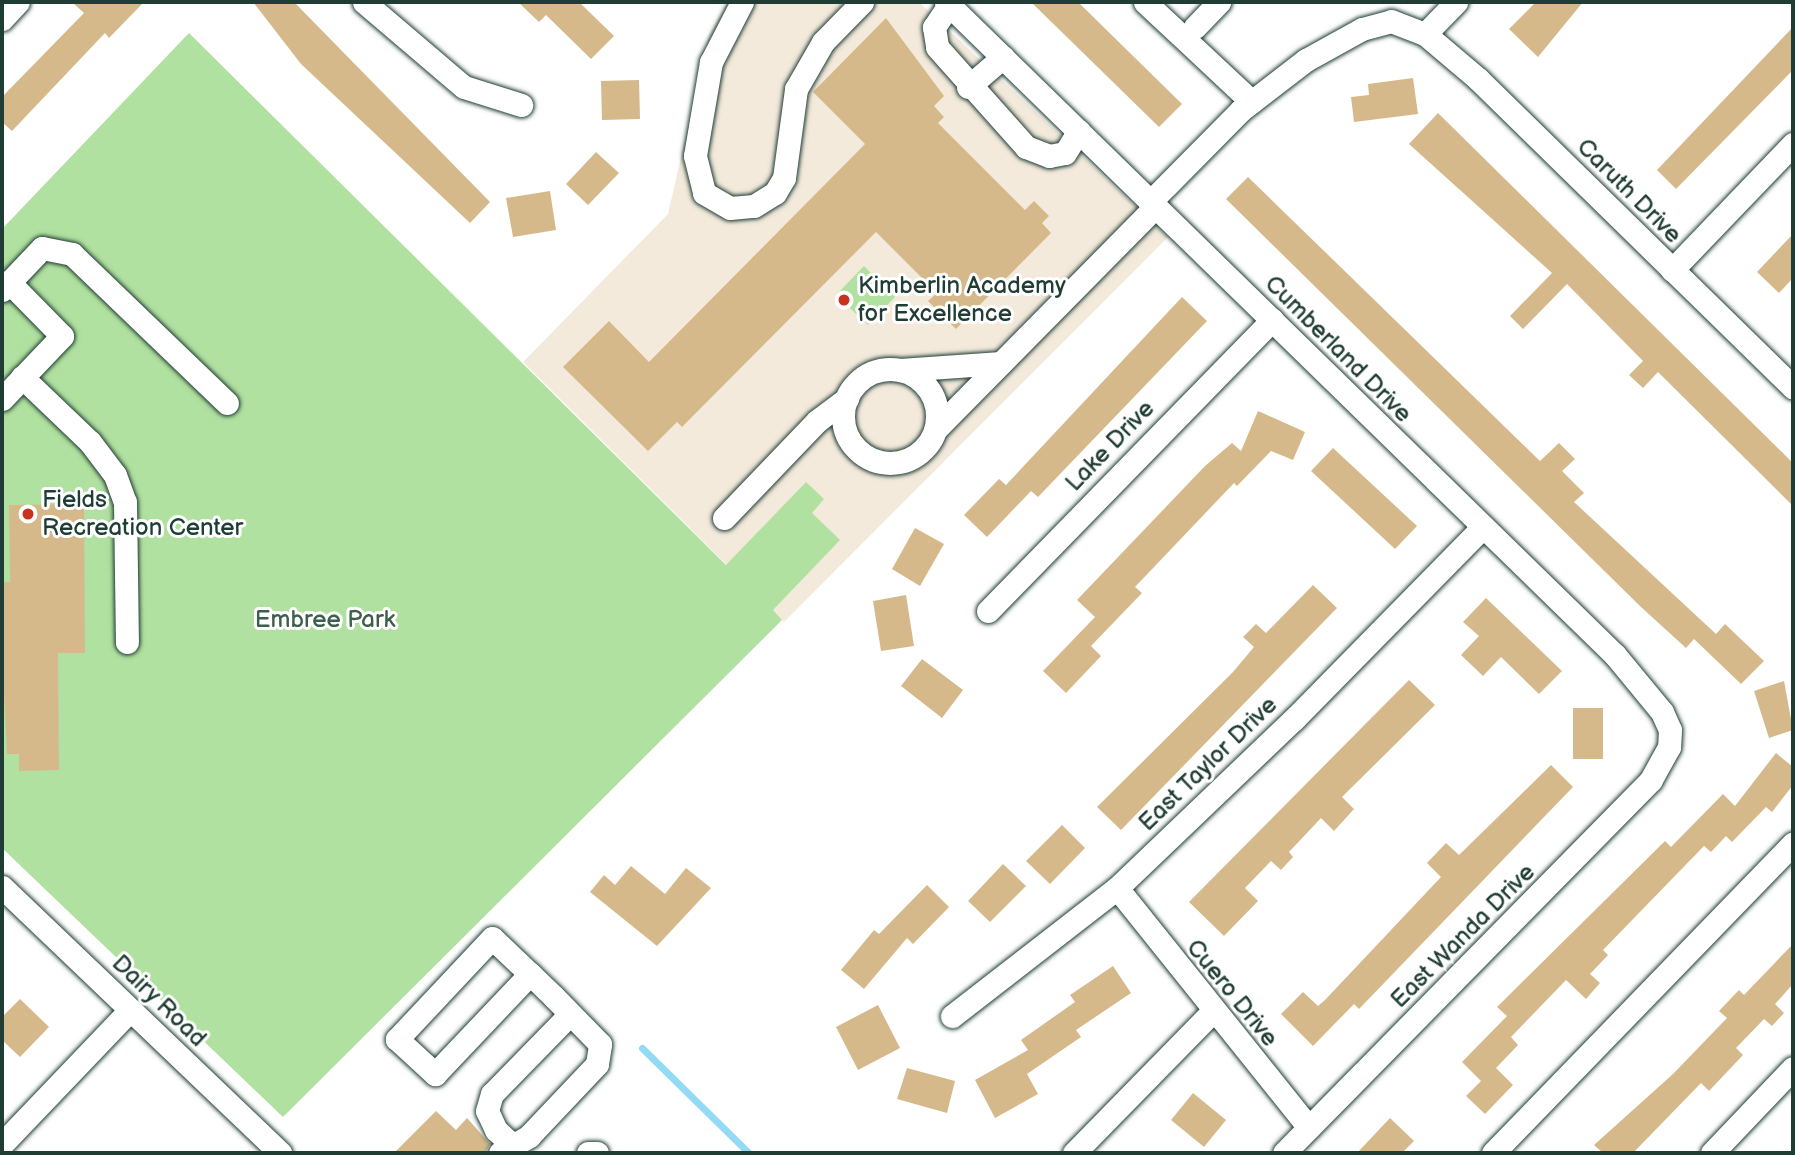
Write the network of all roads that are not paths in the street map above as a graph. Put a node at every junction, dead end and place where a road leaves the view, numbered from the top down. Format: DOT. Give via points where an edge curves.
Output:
graph roads {
  1 [pos="18,2"];
  2 [pos="364,2"];
  3 [pos="742,2"];
  4 [pos="862,2"];
  5 [pos="1145,2"];
  6 [pos="1219,2"];
  7 [pos="1456,2"];
  8 [pos="948,3"];
  9 [pos="2,19"];
  10 [pos="1195,27"];
  11 [pos="1425,34"];
  12 [pos="1003,57"];
  13 [pos="968,87"];
  14 [pos="1252,102"];
  15 [pos="522,105"];
  16 [pos="1079,131"];
  17 [pos="1793,144"];
  18 [pos="1154,204"];
  19 [pos="1672,271"];
  20 [pos="6,286"];
  21 [pos="1272,320"];
  22 [pos="1001,363"];
  23 [pos="898,370"];
  24 [pos="22,377"];
  25 [pos="1793,385"];
  26 [pos="847,398"];
  27 [pos="2,399"];
  28 [pos="227,403"];
  29 [pos="936,429"];
  30 [pos="724,518"];
  31 [pos="1481,528"];
  32 [pos="988,611"];
  33 [pos="127,642"];
  34 [pos="1669,747"];
  35 [pos="1793,843"];
  36 [pos="1116,888"];
  37 [pos="6,900"];
  38 [pos="530,974"];
  39 [pos="130,1010"];
  40 [pos="1212,1012"];
  41 [pos="569,1015"];
  42 [pos="952,1016"];
  43 [pos="1793,1068"];
  44 [pos="1309,1128"];
  45 [pos="2,1144"];
  46 [pos="505,1148"];
  47 [pos="280,1153"];
  48 [pos="588,1153"];
  49 [pos="597,1153"];
  50 [pos="1074,1153"];
  51 [pos="1284,1153"];
  52 [pos="1493,1153"];
  53 [pos="1712,1153"];
  1 -- 9 [label="street"];
  2 -- 15 [label="street" via="464,87"];
  3 -- 4 [label="street" via="711,62 695,156 704,193 730,208 754,206 775,193 784,178 796,89 823,42"];
  5 -- 14 [label="street"];
  6 -- 10 [label="street"];
  7 -- 11 [label="street"];
  8 -- 12 [label="street, Cumberland Drive"];
  8 -- 13 [label="street" via="934,27 937,47"];
  11 -- 14 [label="street" via="1391,21 1362,29 1306,60"];
  11 -- 19 [label="street, Caruth Drive" via="1478,79"];
  12 -- 13 [label="street"];
  12 -- 16 [label="street, Cumberland Drive"];
  13 -- 16 [label="street" via="1026,147 1049,156 1065,153"];
  14 -- 18 [label="street"];
  16 -- 18 [label="street, Cumberland Drive"];
  17 -- 19 [label="street"];
  18 -- 21 [label="street, Cumberland Drive"];
  18 -- 22 [label="street"];
  19 -- 25 [label="street, Caruth Drive"];
  20 -- 24 [label="street" via="62,336"];
  20 -- 28 [label="street" via="42,248 72,254"];
  21 -- 31 [label="street, Cumberland Drive"];
  21 -- 32 [label="street, Lake Drive"];
  22 -- 23 [label="street"];
  22 -- 29 [label="street"];
  23 -- 26 [label="street" via="868,375"];
  23 -- 29 [label="street" via="913,375 934,398"];
  24 -- 27 [label="street"];
  24 -- 33 [label="street" via="90,442 115,474 125,502"];
  26 -- 29 [label="street" via="845,428 861,454 874,461 905,461 929,443"];
  26 -- 30 [label="street" via="817,421"];
  31 -- 34 [label="street, Cumberland Drive" via="1615,655 1662,712"];
  31 -- 36 [label="street, East Taylor Drive" via="1294,719"];
  34 -- 44 [label="street, East Wanda Drive" via="1651,780"];
  35 -- 52 [label="street"];
  36 -- 40 [label="street, Cuero Drive"];
  36 -- 42 [label="street, East Taylor Drive"];
  37 -- 39 [label="street, Dairy Road"];
  38 -- 38 [label="street" via="492,938 397,1039 435,1074"];
  38 -- 41 [label="street"];
  39 -- 45 [label="street"];
  39 -- 47 [label="street, Dairy Road"];
  40 -- 44 [label="street, Cuero Drive"];
  40 -- 50 [label="street"];
  41 -- 46 [label="street" via="492,1094 487,1111"];
  41 -- 46 [label="street" via="600,1044 597,1064 529,1136"];
  43 -- 53 [label="street"];
  44 -- 51 [label="street, East Wanda Drive"];
  48 -- 49 [label="street"];
}
